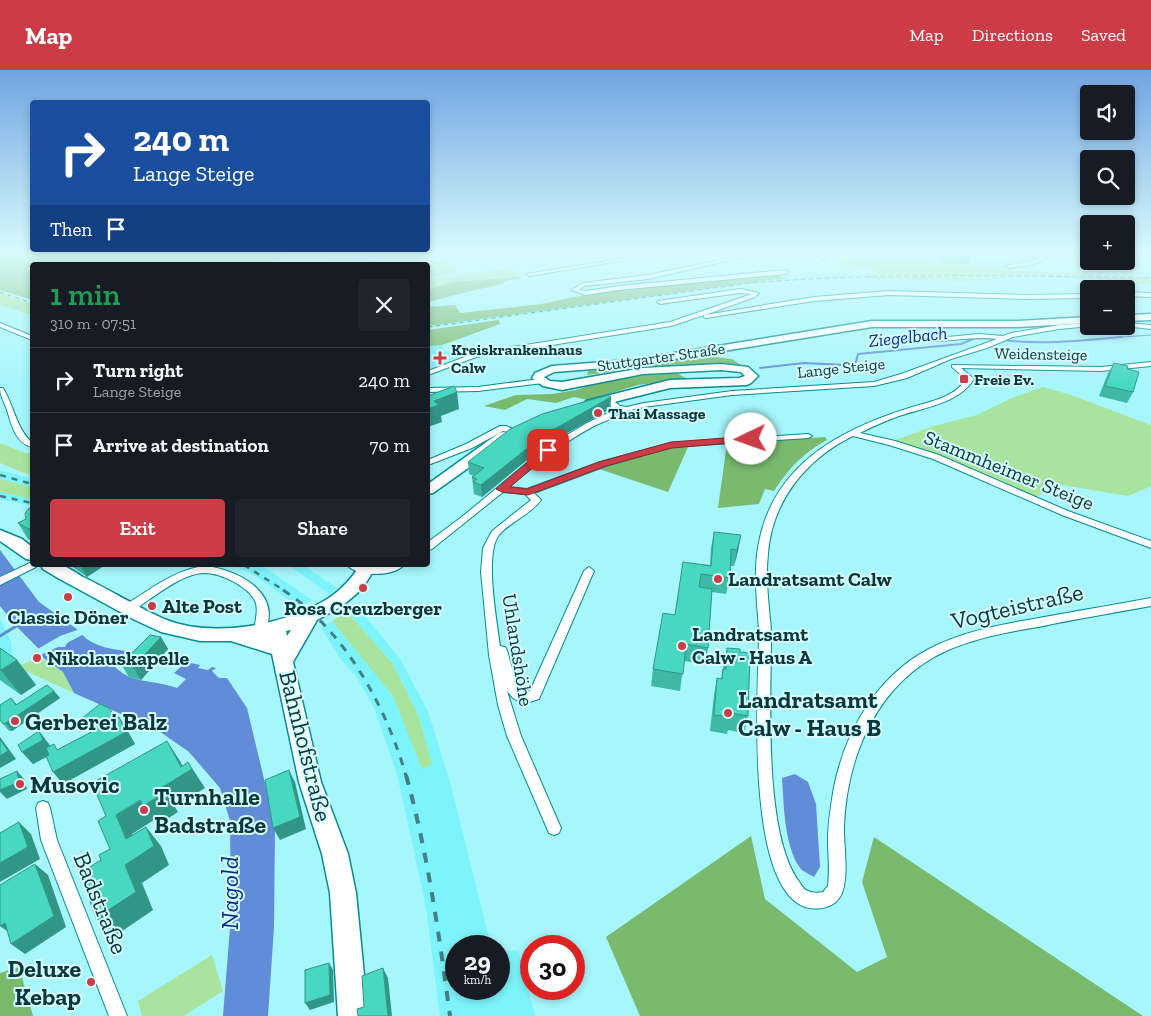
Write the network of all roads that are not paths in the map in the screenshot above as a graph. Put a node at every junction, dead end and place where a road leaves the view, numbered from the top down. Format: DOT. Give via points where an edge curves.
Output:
graph roads {
  1 [pos="695,297"];
  2 [pos="750,297"];
  3 [pos="837,297"];
  4 [pos="660,302"];
  5 [pos="698,316"];
  6 [pos="1135,319"];
  7 [pos="1150,320"];
  8 [pos="1080,321"];
  9 [pos="1135,323"];
  10 [pos="0,325"];
  11 [pos="1080,326"];
  12 [pos="30,337"];
  13 [pos="916,338"];
  14 [pos="999,339"];
  15 [pos="1151,364"];
  16 [pos="930,365"];
  17 [pos="954,366"];
  18 [pos="430,372"];
  19 [pos="540,381"];
  20 [pos="0,390"];
  21 [pos="430,390"];
  22 [pos="606,399"];
  23 [pos="577,408"];
  24 [pos="618,408"];
  25 [pos="519,428"];
  26 [pos="851,433"];
  27 [pos="808,436"];
  28 [pos="30,443"];
  29 [pos="430,462"];
  30 [pos="430,489"];
  31 [pos="502,489"];
  32 [pos="528,492"];
  33 [pos="0,534"];
  34 [pos="430,545"];
  35 [pos="1151,545"];
  36 [pos="30,553"];
  37 [pos="30,565"];
  38 [pos="53,567"];
  39 [pos="363,567"];
  40 [pos="395,567"];
  41 [pos="589,571"];
  42 [pos="0,581"];
  43 [pos="1151,602"];
  44 [pos="129,608"];
  45 [pos="311,615"];
  46 [pos="268,629"];
  47 [pos="231,635"];
  48 [pos="494,647"];
  49 [pos="283,655"];
  50 [pos="43,808"];
  51 [pos="554,828"];
  52 [pos="118,1016"];
  53 [pos="353,1016"];
  1 -- 4 [label="street"];
  2 -- 5 [label="street"];
  3 -- 5 [label="street"];
  5 -- 18 [label="street" via="654,328 475,355"];
  6 -- 7 [label="main road"];
  7 -- 9 [label="street"];
  8 -- 19 [label="main road, Stuttgarter Straße" via="872,324 638,362 552,369 539,375"];
  10 -- 12 [label="street"];
  11 -- 14 [label="street, Lange Steige"];
  13 -- 14 [label="street" via="927,340 972,335"];
  14 -- 16 [label="street, Lange Steige" via="985,347"];
  15 -- 17 [label="street, Weidensteige" via="1086,369"];
  16 -- 17 [label="street, Weidensteige"];
  16 -- 24 [label="street, Lange Steige" via="874,384 732,393"];
  17 -- 26 [label="street, Vogteistraße" via="970,380 962,390"];
  19 -- 21 [label="street" via="478,389"];
  19 -- 22 [label="main road, Stuttgarter Straße" via="562,386 643,371 721,367 744,369 752,376 747,381 735,383 665,385"];
  20 -- 28 [label="street" via="12,410 15,426"];
  22 -- 23 [label="main road, Stuttgarter Straße"];
  22 -- 24 [label="street"];
  24 -- 31 [label="street, Lange Steige" via="615,413 548,450"];
  25 -- 29 [label="street" via="502,428"];
  25 -- 30 [label="main road"];
  26 -- 35 [label="street, Stammheimer Steige" via="936,457 1065,513"];
  26 -- 43 [label="street, Vogteistraße" via="828,446 783,489 768,522 763,543 766,760 773,838 790,884 802,897 816,901 830,896 837,886 836,833 846,766 855,739 871,710 904,673 929,654 976,636"];
  27 -- 32 [label="street" via="671,445 602,464"];
  31 -- 32 [label="street"];
  31 -- 34 [label="street, Lange Steige"];
  32 -- 48 [label="street, Uhlandshöhe" via="536,500 533,505 501,527 487,551"];
  33 -- 36 [label="main road"];
  37 -- 42 [label="street"];
  38 -- 44 [label="main road"];
  39 -- 40 [label="street" via="389,570"];
  39 -- 45 [label="main road" via="348,593"];
  41 -- 48 [label="street" via="535,695 523,699 514,694 501,650"];
  44 -- 46 [label="street" via="196,570 213,570 227,574 257,594"];
  44 -- 47 [label="main road" via="178,631"];
  45 -- 46 [label="main road"];
  45 -- 49 [label="main road"];
  46 -- 47 [label="main road"];
  46 -- 49 [label="main road, Bahnhofstraße"];
  47 -- 49 [label="main road"];
  48 -- 51 [label="street, Uhlandshöhe" via="504,706"];
  49 -- 53 [label="main road, Bahnhofstraße" via="310,782 337,864 343,893"];
  50 -- 52 [label="street, Badstraße" via="53,849"];
}
